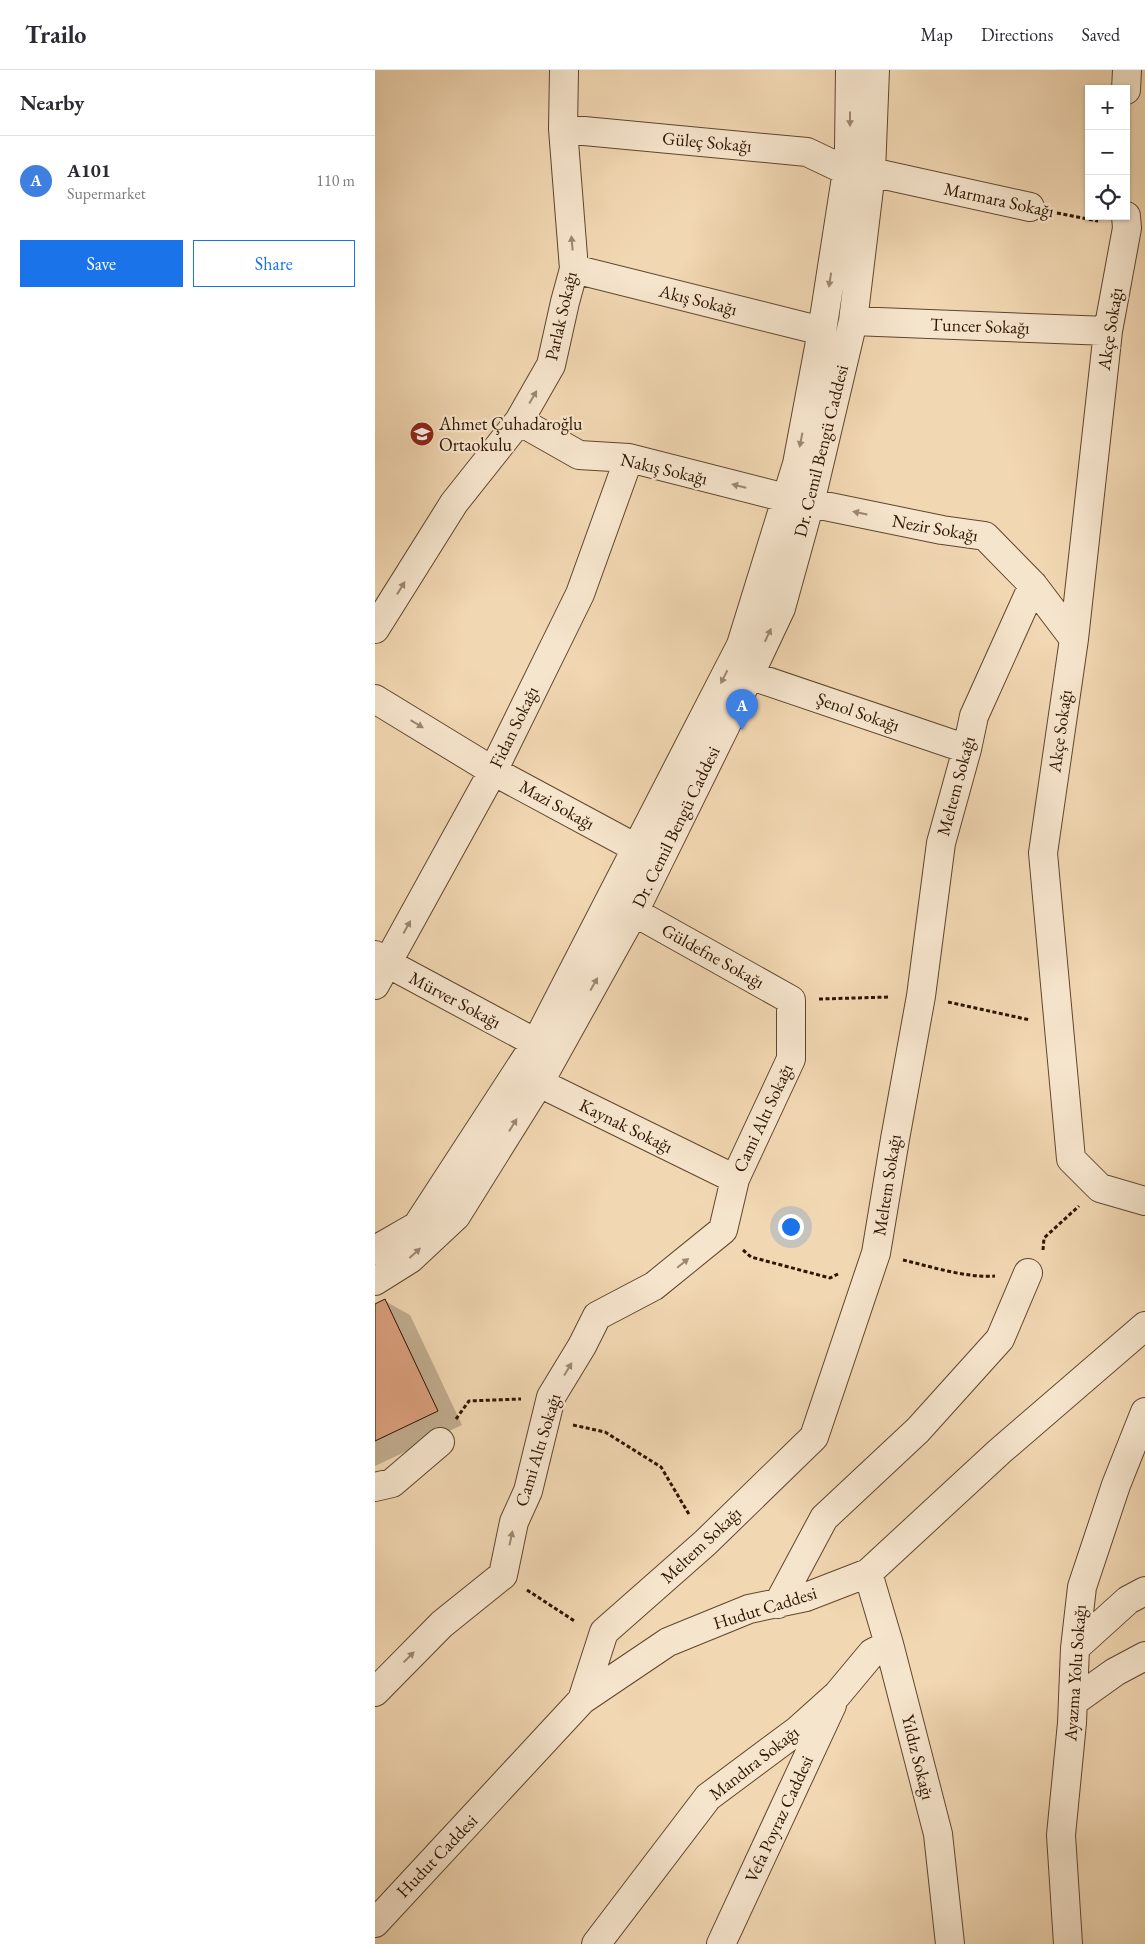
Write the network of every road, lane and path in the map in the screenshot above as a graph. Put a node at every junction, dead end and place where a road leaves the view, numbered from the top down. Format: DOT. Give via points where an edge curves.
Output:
graph roads {
  1 [pos="564,70"];
  2 [pos="850,70"];
  3 [pos="875,70"];
  4 [pos="1127,70"];
  5 [pos="1126,85"];
  6 [pos="563,129"];
  7 [pos="859,171"];
  8 [pos="1030,206"];
  9 [pos="1127,222"];
  10 [pos="574,269"];
  11 [pos="853,321"];
  12 [pos="822,331"];
  13 [pos="1108,331"];
  14 [pos="519,421"];
  15 [pos="629,458"];
  16 [pos="798,501"];
  17 [pos="1033,585"];
  18 [pos="375,630"];
  19 [pos="1074,639"];
  20 [pos="749,675"];
  21 [pos="375,699"];
  22 [pos="967,750"];
  23 [pos="493,771"];
  24 [pos="636,848"];
  25 [pos="634,912"];
  26 [pos="379,968"];
  27 [pos="791,1000"];
  28 [pos="536,1042"];
  29 [pos="528,1077"];
  30 [pos="735,1179"];
  31 [pos="1099,1188"];
  32 [pos="1145,1201"];
  33 [pos="723,1230"];
  34 [pos="375,1250"];
  35 [pos="876,1253"];
  36 [pos="1028,1273"];
  37 [pos="375,1280"];
  38 [pos="1145,1326"];
  39 [pos="548,1408"];
  40 [pos="1145,1412"];
  41 [pos="440,1442"];
  42 [pos="375,1487"];
  43 [pos="705,1543"];
  44 [pos="868,1573"];
  45 [pos="503,1575"];
  46 [pos="1145,1591"];
  47 [pos="778,1604"];
  48 [pos="604,1632"];
  49 [pos="889,1644"];
  50 [pos="1075,1648"];
  51 [pos="1145,1656"];
  52 [pos="375,1692"];
  53 [pos="837,1695"];
  54 [pos="582,1700"];
  55 [pos="1073,1702"];
  56 [pos="376,1920"];
  57 [pos="595,1944"];
  58 [pos="721,1944"];
  59 [pos="950,1944"];
  60 [pos="1068,1944"];
  1 -- 6 [label="street, Parlak Sokağı"];
  2 -- 7 [label="street, Dr. Cemil Bengü Caddesi, one-way" via="849,148"];
  3 -- 7 [label="street, Dr. Cemil Bengü Caddesi"];
  4 -- 5 [label="street"];
  6 -- 7 [label="street, Güleç Sokağı" via="807,152"];
  10 -- 6 [label="street, Parlak Sokağı, one-way"];
  7 -- 8 [label="street, Marmara Sokağı"];
  7 -- 11 [label="street, Dr. Cemil Bengü Caddesi"];
  7 -- 12 [label="street, Dr. Cemil Bengü Caddesi, one-way"];
  8 -- 9 [label="path, Marmara Sokağı"];
  9 -- 13 [label="street, Akçe Sokağı"];
  10 -- 12 [label="street, Akış Sokağı"];
  14 -- 10 [label="street, Parlak Sokağı, one-way" via="551,365"];
  11 -- 13 [label="street, Tuncer Sokağı"];
  11 -- 16 [label="street, Dr. Cemil Bengü Caddesi"];
  12 -- 16 [label="street, Dr. Cemil Bengü Caddesi, one-way" via="797,464"];
  13 -- 19 [label="street, Akçe Sokağı"];
  14 -- 15 [label="street, Nakış Sokağı" via="579,455"];
  18 -- 14 [label="street, Parlak Sokağı, one-way" via="454,503"];
  16 -- 15 [label="street, Nakış Sokağı, one-way"];
  15 -- 23 [label="street, Fidan Sokağı" via="579,594"];
  17 -- 16 [label="street, Nezir Sokağı, one-way" via="985,536"];
  20 -- 16 [label="street, Dr. Cemil Bengü Caddesi, one-way" via="781,608"];
  16 -- 24 [label="street, Dr. Cemil Bengü Caddesi, one-way" via="741,645"];
  17 -- 19 [label="street, Nezir Sokağı"];
  17 -- 22 [label="street, Meltem Sokağı" via="974,716"];
  19 -- 31 [label="street, Akçe Sokağı" via="1043,852 1071,1159"];
  20 -- 22 [label="street, Şenol Sokağı"];
  20 -- 25 [label="street, Dr. Cemil Bengü Caddesi"];
  21 -- 23 [label="street, Mazi Sokağı, one-way"];
  22 -- 35 [label="street, Meltem Sokağı" via="941,843 921,996"];
  23 -- 24 [label="street, Mazi Sokağı"];
  26 -- 23 [label="street, Fidan Sokağı, one-way"];
  24 -- 28 [label="street, Dr. Cemil Bengü Caddesi"];
  25 -- 27 [label="street, Güldefne Sokağı"];
  29 -- 25 [label="street, Dr. Cemil Bengü Caddesi, one-way"];
  26 -- 28 [label="street, Mürver Sokağı"];
  27 -- 30 [label="street, Cami Altı Sokağı" via="791,1059"];
  28 -- 29 [label="street, Dr. Cemil Bengü Caddesi"];
  29 -- 30 [label="street, Kaynak Sokağı"];
  29 -- 34 [label="street, Dr. Cemil Bengü Caddesi" via="417,1226"];
  37 -- 29 [label="street, Dr. Cemil Bengü Caddesi, one-way" via="410,1259 456,1216"];
  30 -- 33 [label="street, Cami Altı Sokağı"];
  31 -- 32 [label="street"];
  31 -- 36 [label="path" via="1044,1238 1042,1256"];
  33 -- 35 [label="path" via="751,1257 831,1278"];
  39 -- 33 [label="street, Cami Altı Sokağı, one-way" via="597,1316 654,1286"];
  35 -- 36 [label="path" via="985,1277"];
  35 -- 43 [label="street, Meltem Sokağı" via="814,1437"];
  36 -- 47 [label="street" via="1000,1339 918,1430 824,1518"];
  38 -- 44 [label="street, Hudut Caddesi" via="1000,1451"];
  39 -- 41 [label="path" via="469,1401"];
  39 -- 43 [label="path" via="605,1432 661,1467"];
  45 -- 39 [label="street, Cami Altı Sokağı, one-way" via="514,1522 528,1492"];
  40 -- 50 [label="street, Ayazma Yolu Sokağı" via="1116,1485 1082,1587"];
  41 -- 42 [label="street" via="392,1483"];
  43 -- 48 [label="street, Meltem Sokağı"];
  44 -- 47 [label="street, Hudut Caddesi" via="806,1597"];
  44 -- 49 [label="street, Yıldız Sokağı"];
  45 -- 48 [label="path" via="575,1622"];
  52 -- 45 [label="street, one-way" via="442,1624"];
  46 -- 50 [label="street" via="1128,1600"];
  47 -- 54 [label="street, Hudut Caddesi" via="749,1609 667,1642"];
  48 -- 54 [label="street"];
  49 -- 53 [label="street, Mandıra Sokağı" via="872,1653"];
  49 -- 59 [label="street, Yıldız Sokağı" via="938,1834"];
  50 -- 55 [label="street, Ayazma Yolu Sokağı"];
  51 -- 55 [label="street" via="1115,1672"];
  53 -- 57 [label="street, Mandıra Sokağı" via="798,1730 708,1797"];
  53 -- 58 [label="street, Vefa Poyraz Caddesi"];
  54 -- 56 [label="street, Hudut Caddesi"];
  55 -- 60 [label="street, Ayazma Yolu Sokağı" via="1061,1835"];
}
